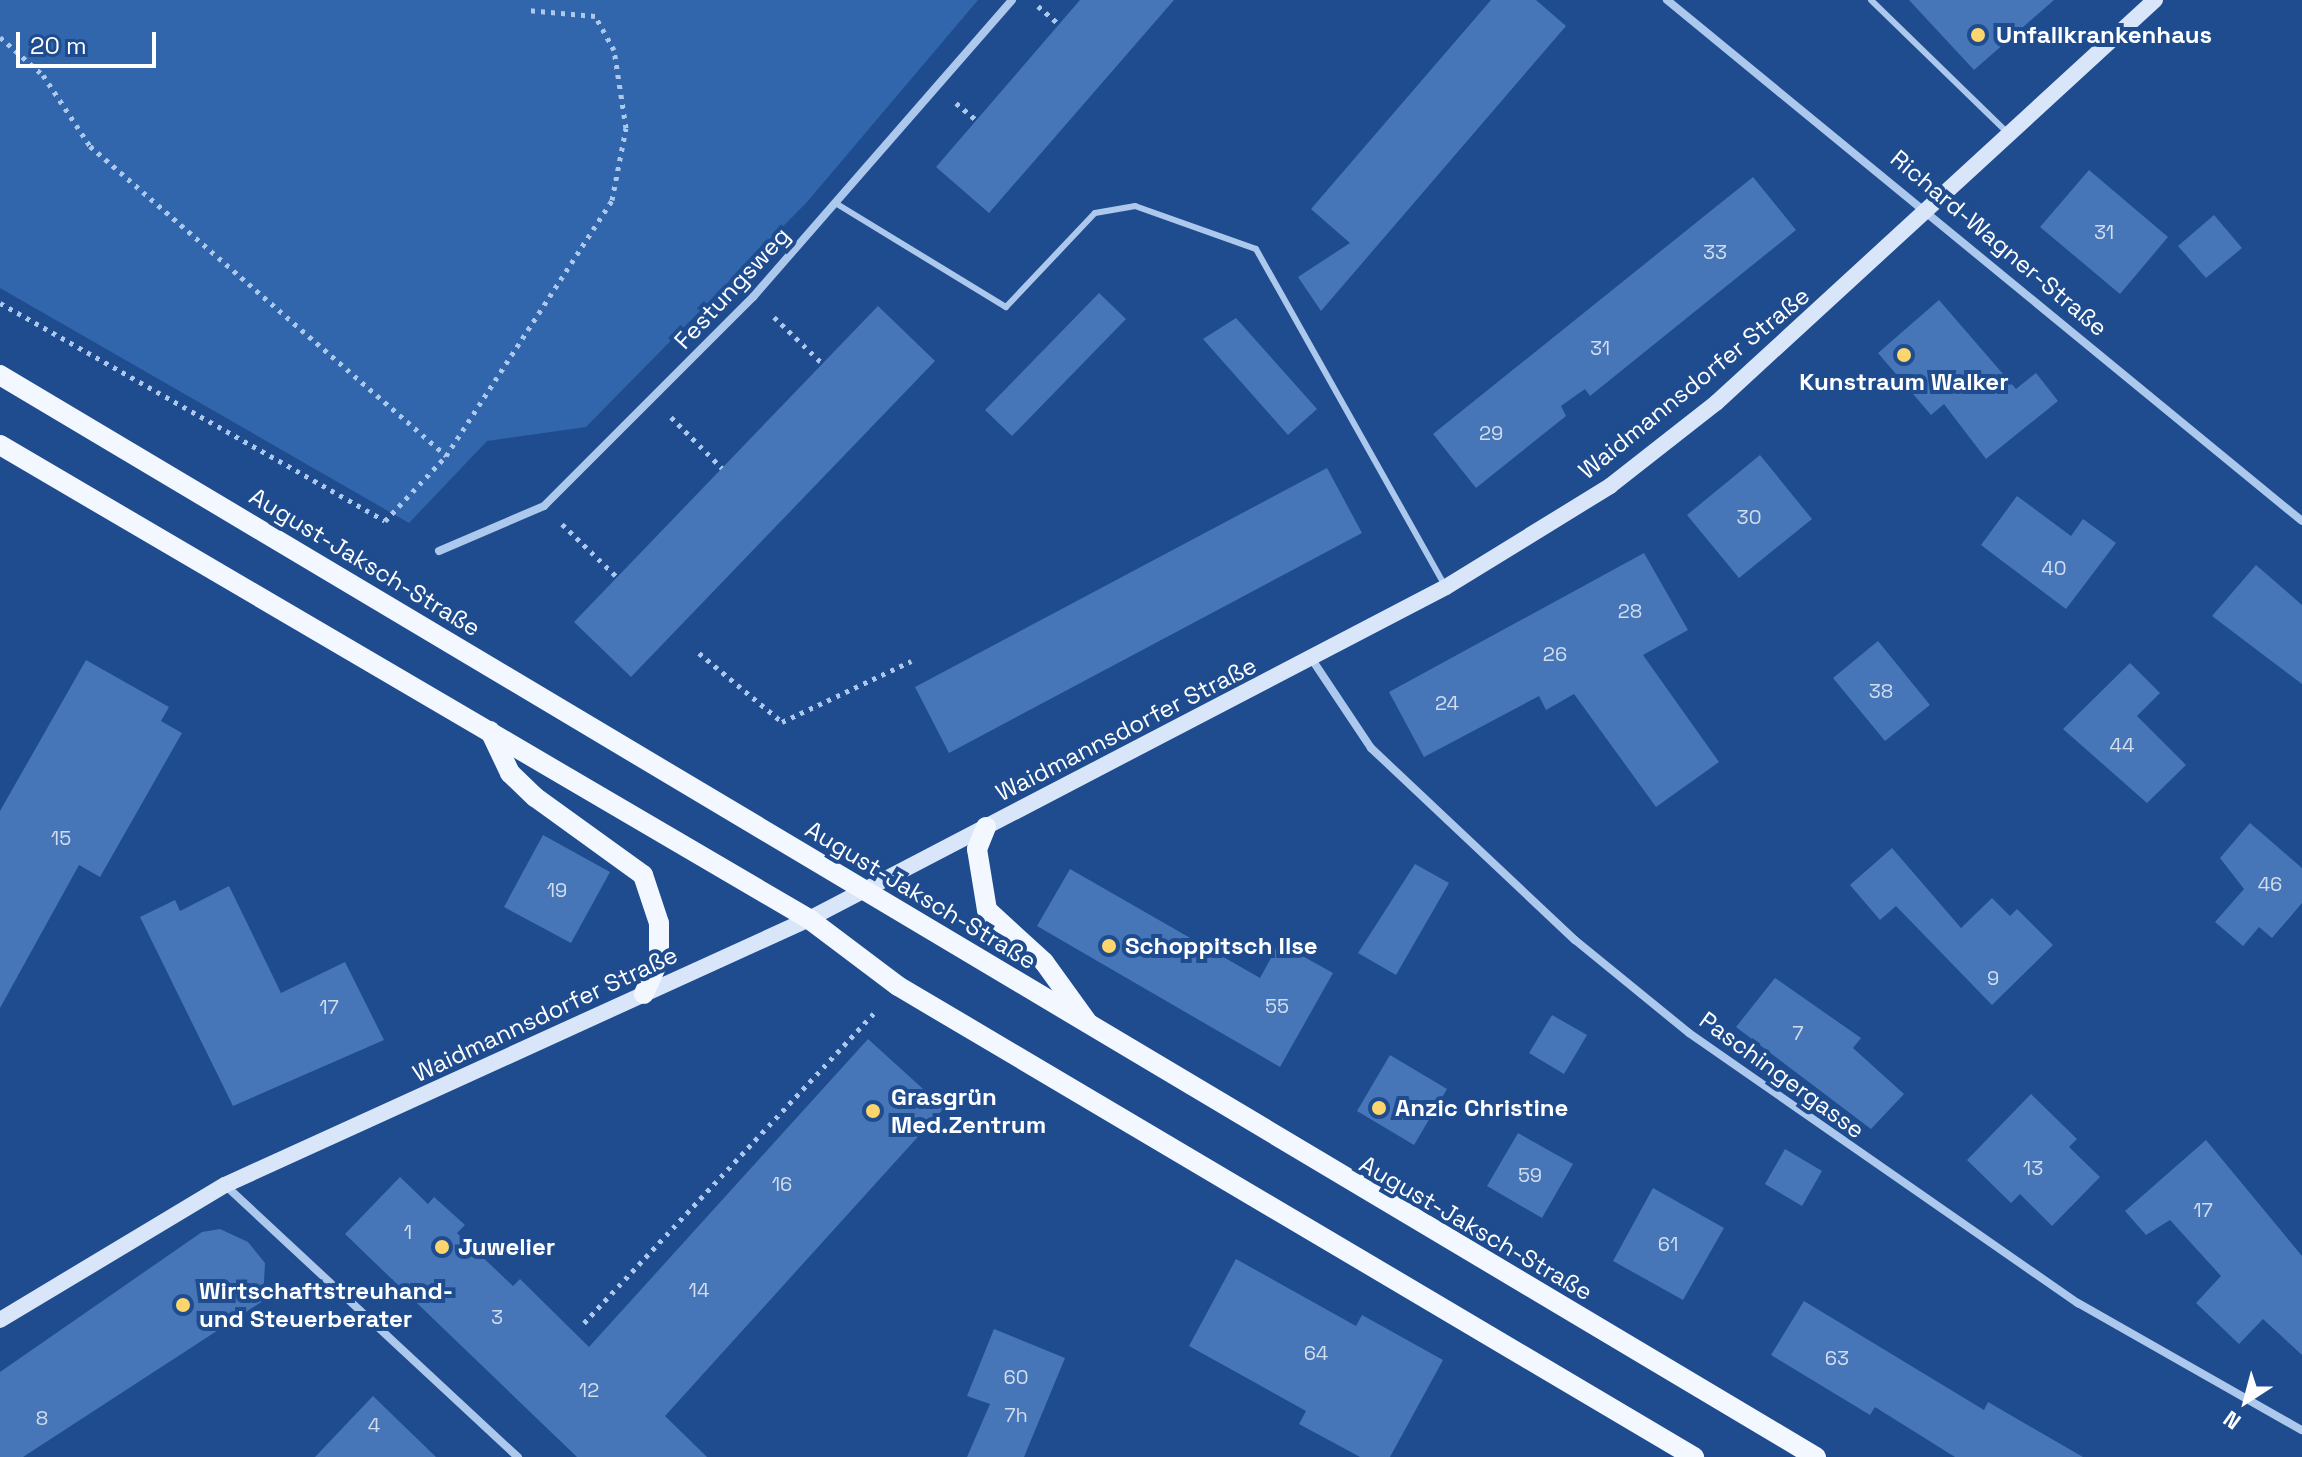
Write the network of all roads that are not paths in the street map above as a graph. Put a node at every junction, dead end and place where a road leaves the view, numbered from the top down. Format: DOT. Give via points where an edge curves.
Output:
graph roads {
  1 [pos="1012,0"];
  2 [pos="1667,0"];
  3 [pos="1871,0"];
  4 [pos="2155,0"];
  5 [pos="2008,133"];
  6 [pos="837,204"];
  7 [pos="1929,210"];
  8 [pos="0,375"];
  9 [pos="0,445"];
  10 [pos="2302,521"];
  11 [pos="439,551"];
  12 [pos="1446,587"];
  13 [pos="1313,661"];
  14 [pos="490,731"];
  15 [pos="986,827"];
  16 [pos="862,890"];
  17 [pos="809,919"];
  18 [pos="644,994"];
  19 [pos="1093,1029"];
  20 [pos="225,1185"];
  21 [pos="0,1320"];
  22 [pos="2302,1430"];
  23 [pos="518,1457"];
  24 [pos="1694,1457"];
  25 [pos="1816,1457"];
  1 -- 6 [label="street, Festungsweg"];
  2 -- 7 [label="street, Richard-Wagner-Straße"];
  3 -- 5 [label="lane"];
  4 -- 5 [label="street, Waidmannsdorfer Straße"];
  5 -- 7 [label="street, Waidmannsdorfer Straße"];
  6 -- 11 [label="street, Festungsweg" via="753,297 544,506"];
  6 -- 12 [label="lane" via="1006,307 1095,213 1135,206 1256,249"];
  7 -- 10 [label="street, Richard-Wagner-Straße"];
  7 -- 12 [label="street, Waidmannsdorfer Straße" via="1622,477"];
  8 -- 16 [label="main road, August-Jaksch-Straße"];
  9 -- 14 [label="main road"];
  12 -- 13 [label="street, Waidmannsdorfer Straße"];
  13 -- 15 [label="street, Waidmannsdorfer Straße"];
  13 -- 22 [label="street, Paschingergasse" via="1371,748 1575,940 1689,1033 2078,1303"];
  14 -- 17 [label="main road"];
  14 -- 18 [label="main road" via="510,773 535,797 643,875 659,923 659,960"];
  15 -- 16 [label="street, Waidmannsdorfer Straße"];
  15 -- 19 [label="main road" via="977,849 987,910 1044,962"];
  16 -- 17 [label="street, Waidmannsdorfer Straße"];
  16 -- 19 [label="main road, August-Jaksch-Straße"];
  17 -- 18 [label="street, Waidmannsdorfer Straße"];
  17 -- 24 [label="main road" via="898,986"];
  18 -- 20 [label="street, Waidmannsdorfer Straße"];
  19 -- 25 [label="main road, August-Jaksch-Straße"];
  20 -- 21 [label="street, Waidmannsdorfer Straße"];
  20 -- 23 [label="street"];
}
